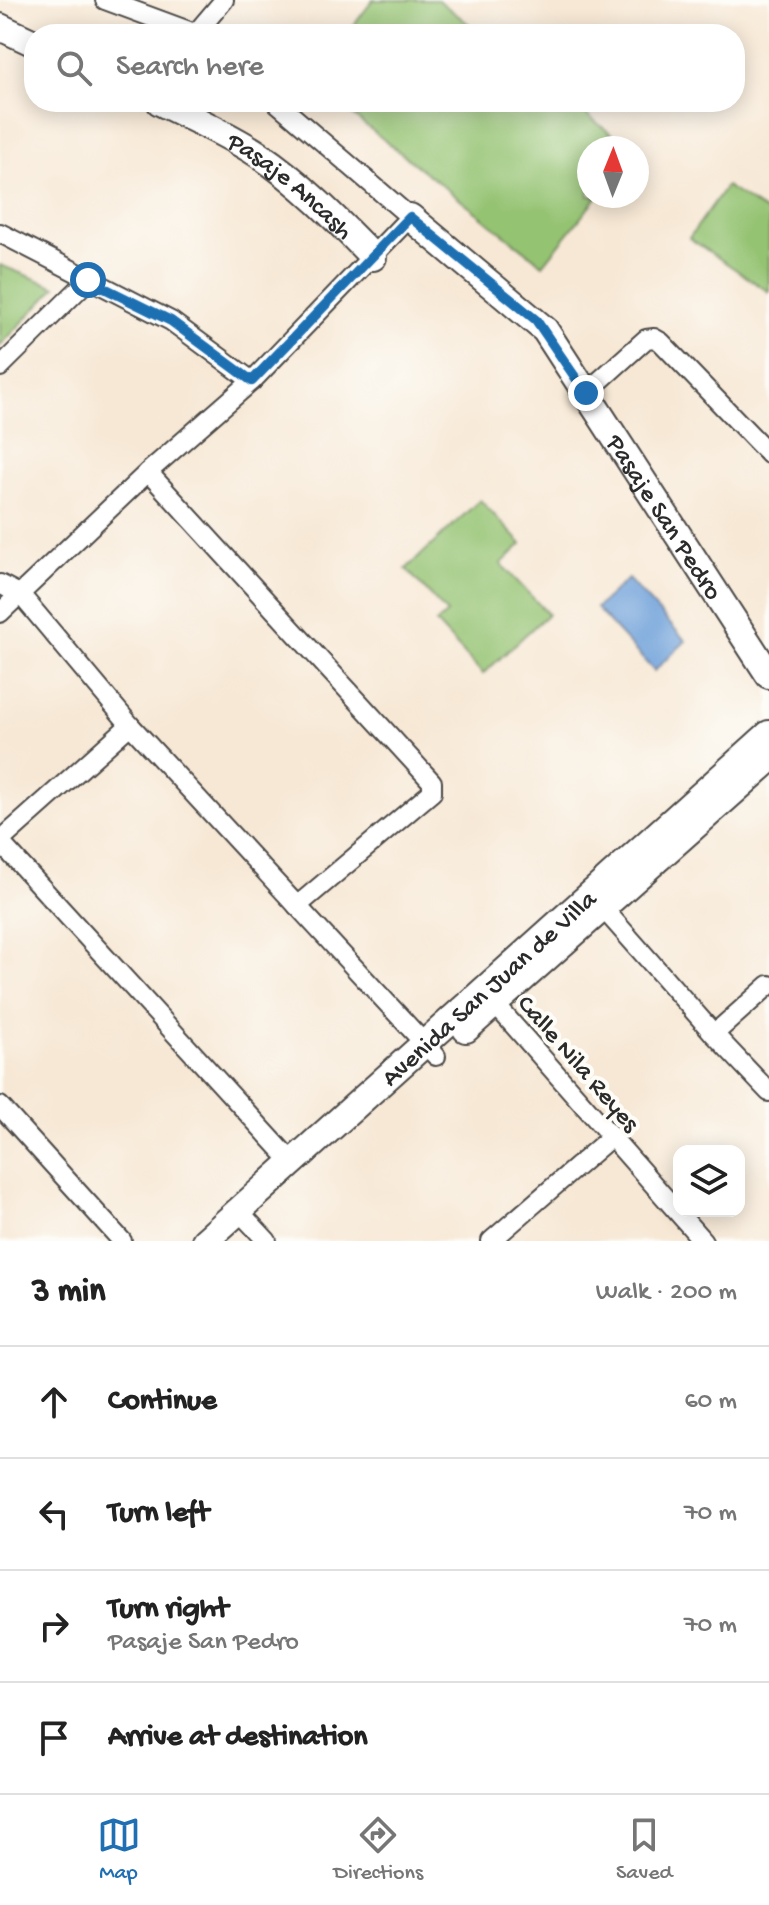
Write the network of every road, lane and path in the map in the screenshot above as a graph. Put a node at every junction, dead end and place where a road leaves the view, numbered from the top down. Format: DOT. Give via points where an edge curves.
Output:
graph roads {
  1 [pos="105,0"];
  2 [pos="224,0"];
  3 [pos="170,24"];
  4 [pos="205,24"];
  5 [pos="0,27"];
  6 [pos="24,38"];
  7 [pos="179,112"];
  8 [pos="288,112"];
  9 [pos="410,217"];
  10 [pos="0,233"];
  11 [pos="373,257"];
  12 [pos="88,280"];
  13 [pos="0,367"];
  14 [pos="252,381"];
  15 [pos="586,393"];
  16 [pos="769,454"];
  17 [pos="148,472"];
  18 [pos="0,584"];
  19 [pos="21,595"];
  20 [pos="0,613"];
  21 [pos="769,675"];
  22 [pos="130,725"];
  23 [pos="769,734"];
  24 [pos="769,760"];
  25 [pos="0,842"];
  26 [pos="596,900"];
  27 [pos="297,906"];
  28 [pos="769,985"];
  29 [pos="488,997"];
  30 [pos="714,1034"];
  31 [pos="431,1049"];
  32 [pos="769,1092"];
  33 [pos="0,1106"];
  34 [pos="7,1128"];
  35 [pos="611,1137"];
  36 [pos="294,1164"];
  37 [pos="247,1229"];
  38 [pos="122,1241"];
  39 [pos="205,1241"];
  40 [pos="491,1241"];
  41 [pos="703,1241"];
  1 -- 3 [label="street"];
  2 -- 4 [label="street"];
  5 -- 6 [label="street"];
  7 -- 11 [label="street, Pasaje Ancash" via="274,165"];
  8 -- 9 [label="street, Pasaje San Pedro"];
  9 -- 11 [label="street"];
  9 -- 15 [label="street, Pasaje San Pedro" via="536,320"];
  10 -- 12 [label="street"];
  11 -- 14 [label="street"];
  12 -- 13 [label="street"];
  12 -- 14 [label="street" via="171,321"];
  14 -- 17 [label="street"];
  15 -- 16 [label="street" via="646,339 654,338"];
  15 -- 21 [label="street, Pasaje San Pedro"];
  17 -- 19 [label="street"];
  17 -- 27 [label="street" via="432,782 432,792"];
  18 -- 19 [label="street"];
  19 -- 20 [label="street"];
  19 -- 22 [label="street"];
  22 -- 25 [label="street"];
  22 -- 27 [label="street"];
  23 -- 26 [label="street, Avenida San Juan de Villa"];
  24 -- 26 [label="street, Avenida San Juan de Villa"];
  25 -- 36 [label="street"];
  26 -- 29 [label="street, Avenida San Juan de Villa"];
  26 -- 30 [label="street"];
  27 -- 31 [label="street"];
  28 -- 30 [label="street"];
  29 -- 31 [label="street, Avenida San Juan de Villa"];
  29 -- 35 [label="street, Calle Nila Reyes"];
  30 -- 32 [label="street"];
  31 -- 36 [label="street, Avenida San Juan de Villa"];
  31 -- 37 [label="street, Avenida San Juan de Villa"];
  33 -- 34 [label="street"];
  34 -- 38 [label="street"];
  35 -- 40 [label="street"];
  35 -- 41 [label="street, Calle Nila Reyes"];
  36 -- 37 [label="street, Avenida San Juan de Villa"];
  37 -- 39 [label="street, Avenida San Juan de Villa"];
}
